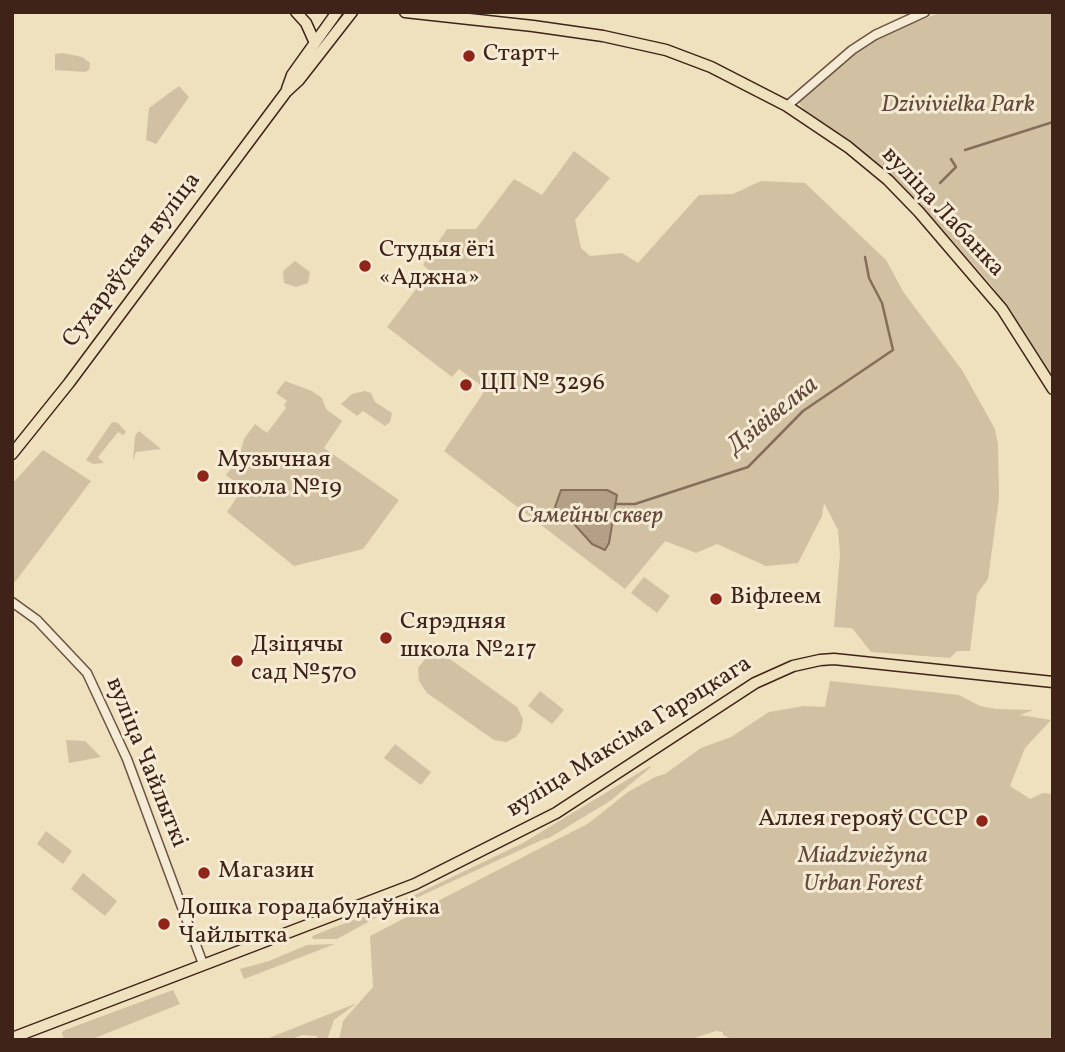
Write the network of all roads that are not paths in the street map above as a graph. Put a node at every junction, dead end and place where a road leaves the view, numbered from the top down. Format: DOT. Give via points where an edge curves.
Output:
graph roads {
  1 [pos="296,12"];
  2 [pos="337,12"];
  3 [pos="352,12"];
  4 [pos="405,12"];
  5 [pos="925,12"];
  6 [pos="315,43"];
  7 [pos="286,92"];
  8 [pos="788,106"];
  9 [pos="1053,389"];
  10 [pos="12,454"];
  11 [pos="12,602"];
  12 [pos="1053,682"];
  13 [pos="203,964"];
  14 [pos="12,1038"];
  1 -- 6 [label="main road"];
  2 -- 6 [label="main road, Сухараўская вуліца"];
  3 -- 7 [label="main road, Сухараўская вуліца"];
  4 -- 8 [label="main road, вуліца Лабанка" via="603,36 666,50"];
  5 -- 8 [label="street" via="852,50"];
  6 -- 7 [label="main road, Сухараўская вуліца"];
  7 -- 10 [label="main road, Сухараўская вуліца"];
  8 -- 9 [label="main road, вуліца Лабанка" via="848,147 919,212 1002,309"];
  11 -- 13 [label="street, вуліца Чайлыткі" via="37,620 88,673 127,759"];
  12 -- 13 [label="main road, вуліца Максіма Гарэцкага" via="834,659 793,666 755,683 556,813 468,858 415,884"];
  13 -- 14 [label="main road, вуліца Максіма Гарэцкага"];
}
